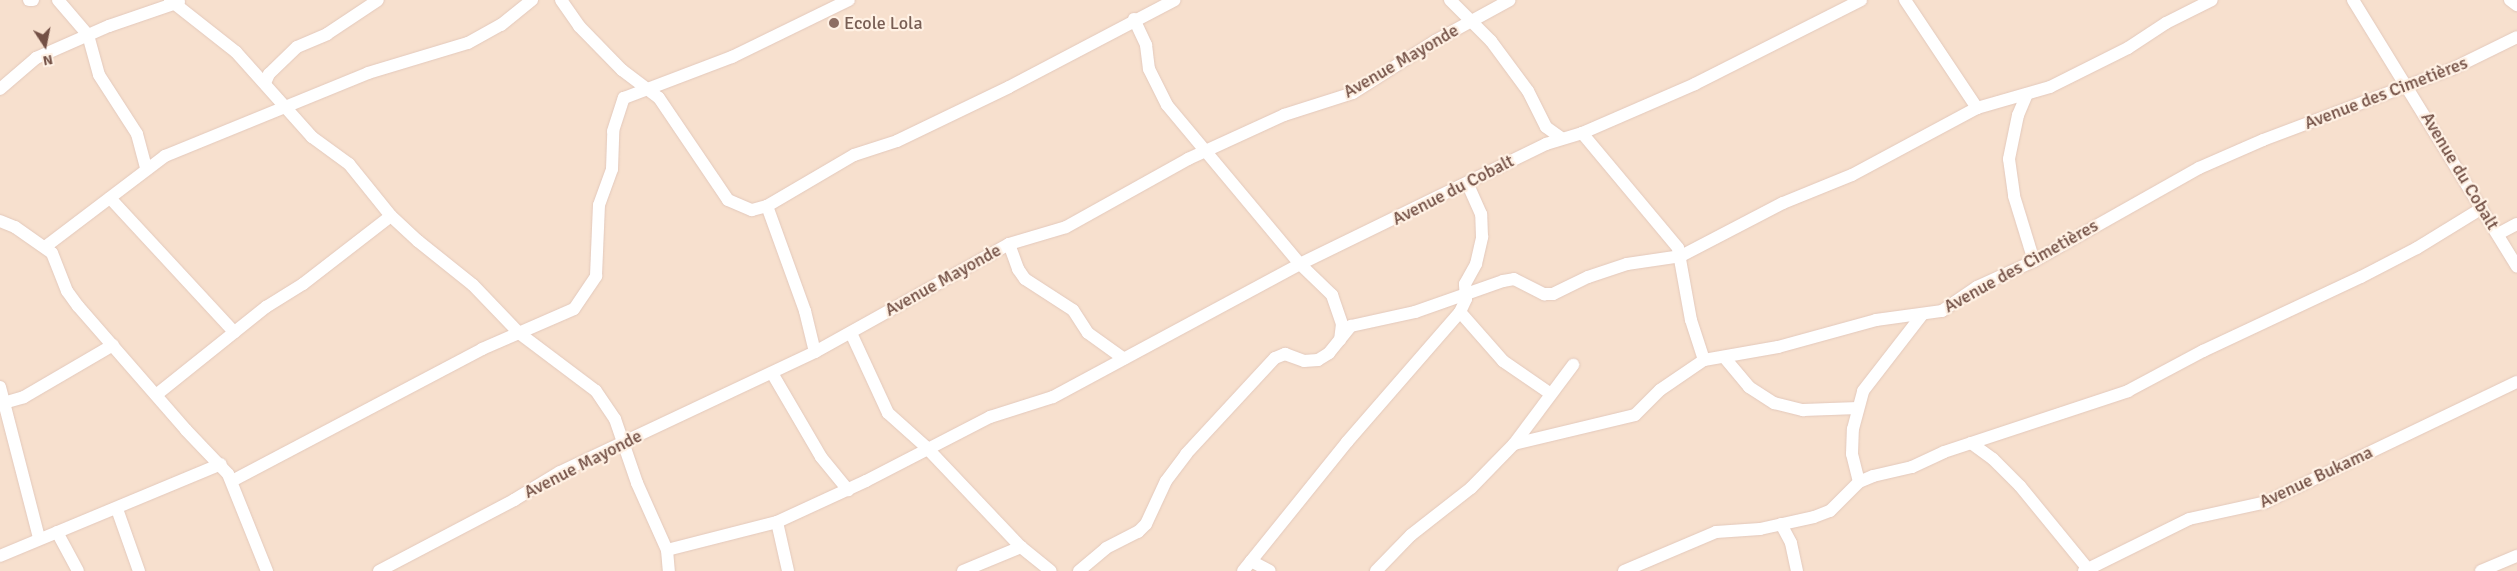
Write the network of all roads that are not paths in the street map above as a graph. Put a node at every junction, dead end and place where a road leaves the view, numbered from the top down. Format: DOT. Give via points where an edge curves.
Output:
graph roads {
  1 [pos="58,0"];
  2 [pos="378,0"];
  3 [pos="532,0"];
  4 [pos="561,0"];
  5 [pos="849,0"];
  6 [pos="1175,0"];
  7 [pos="1450,0"];
  8 [pos="1510,0"];
  9 [pos="1861,0"];
  10 [pos="1906,0"];
  11 [pos="2212,0"];
  12 [pos="2353,0"];
  13 [pos="2510,0"];
  14 [pos="177,1"];
  15 [pos="2517,5"];
  16 [pos="1134,19"];
  17 [pos="1469,21"];
  18 [pos="88,35"];
  19 [pos="2517,37"];
  20 [pos="265,83"];
  21 [pos="2407,85"];
  22 [pos="0,89"];
  23 [pos="646,90"];
  24 [pos="2027,94"];
  25 [pos="287,106"];
  26 [pos="1977,108"];
  27 [pos="1582,133"];
  28 [pos="1561,138"];
  29 [pos="1208,150"];
  30 [pos="146,167"];
  31 [pos="1467,183"];
  32 [pos="110,198"];
  33 [pos="767,206"];
  34 [pos="2482,208"];
  35 [pos="391,216"];
  36 [pos="0,221"];
  37 [pos="2517,224"];
  38 [pos="2498,234"];
  39 [pos="1009,244"];
  40 [pos="45,247"];
  41 [pos="1681,256"];
  42 [pos="2034,261"];
  43 [pos="1300,264"];
  44 [pos="2517,267"];
  45 [pos="1466,293"];
  46 [pos="1460,312"];
  47 [pos="1922,315"];
  48 [pos="234,332"];
  49 [pos="519,333"];
  50 [pos="851,333"];
  51 [pos="1340,342"];
  52 [pos="112,345"];
  53 [pos="815,352"];
  54 [pos="1724,357"];
  55 [pos="1124,359"];
  56 [pos="1704,360"];
  57 [pos="1573,365"];
  58 [pos="772,373"];
  59 [pos="2517,382"];
  60 [pos="0,387"];
  61 [pos="156,394"];
  62 [pos="1551,394"];
  63 [pos="2,404"];
  64 [pos="1858,408"];
  65 [pos="623,441"];
  66 [pos="1971,443"];
  67 [pos="1514,444"];
  68 [pos="926,447"];
  69 [pos="221,464"];
  70 [pos="232,481"];
  71 [pos="1859,482"];
  72 [pos="848,490"];
  73 [pos="117,509"];
  74 [pos="778,522"];
  75 [pos="1782,524"];
  76 [pos="57,532"];
  77 [pos="39,538"];
  78 [pos="1021,546"];
  79 [pos="667,550"];
  80 [pos="0,556"];
  81 [pos="1251,560"];
  82 [pos="2513,562"];
  83 [pos="2086,570"];
  84 [pos="78,571"];
  85 [pos="139,571"];
  86 [pos="267,571"];
  87 [pos="379,571"];
  88 [pos="669,571"];
  89 [pos="788,571"];
  90 [pos="963,571"];
  91 [pos="1051,571"];
  92 [pos="1079,571"];
  93 [pos="1243,571"];
  94 [pos="1270,571"];
  95 [pos="1376,571"];
  96 [pos="1624,571"];
  97 [pos="1797,571"];
  98 [pos="2482,571"];
  1 -- 18 [label="street"];
  2 -- 20 [label="street" via="326,34 297,46 269,74"];
  3 -- 25 [label="street" via="501,24 468,43 368,73"];
  4 -- 23 [label="street" via="579,26"];
  5 -- 23 [label="street" via="764,43"];
  6 -- 16 [label="street"];
  7 -- 17 [label="street"];
  8 -- 17 [label="street, Avenue Mayonde"];
  9 -- 27 [label="street, Avenue du Cobalt" via="1686,88"];
  10 -- 26 [label="street"];
  11 -- 24 [label="street" via="2166,23 2128,48"];
  12 -- 21 [label="street, Avenue du Cobalt"];
  13 -- 15 [label="street"];
  14 -- 18 [label="street"];
  14 -- 20 [label="street" via="236,52"];
  16 -- 29 [label="street" via="1146,45 1148,69 1157,87 1181,125"];
  16 -- 33 [label="street" via="937,123 842,161"];
  17 -- 28 [label="street" via="1491,41 1528,91 1546,127"];
  17 -- 29 [label="street, Avenue Mayonde" via="1353,92 1284,115"];
  18 -- 22 [label="street" via="36,58"];
  18 -- 30 [label="street" via="99,75 137,134"];
  19 -- 21 [label="street, Avenue des Cimetières" via="2452,69"];
  20 -- 25 [label="street"];
  21 -- 34 [label="street, Avenue du Cobalt"];
  21 -- 42 [label="street, Avenue des Cimetières" via="2199,168"];
  23 -- 33 [label="street" via="659,98 728,200 752,210"];
  23 -- 49 [label="street" via="624,98 616,114 612,169 599,205 594,282 574,308"];
  24 -- 26 [label="street"];
  24 -- 42 [label="street" via="2018,115 2009,159 2014,196"];
  25 -- 30 [label="street" via="189,145"];
  25 -- 35 [label="street" via="312,137 349,164"];
  26 -- 41 [label="street" via="1852,175 1783,203"];
  27 -- 28 [label="street, Avenue du Cobalt"];
  27 -- 41 [label="street" via="1654,222 1673,240"];
  28 -- 31 [label="street, Avenue du Cobalt"];
  29 -- 39 [label="street, Avenue Mayonde" via="1066,227"];
  29 -- 43 [label="street"];
  30 -- 32 [label="street"];
  31 -- 43 [label="street, Avenue du Cobalt"];
  31 -- 45 [label="street" via="1481,214 1482,237 1476,264 1465,284"];
  32 -- 40 [label="street"];
  32 -- 48 [label="street"];
  33 -- 53 [label="street" via="805,311"];
  34 -- 38 [label="street, Avenue du Cobalt"];
  34 -- 66 [label="street" via="2409,252 2309,304 2203,351 2128,392"];
  35 -- 48 [label="street"];
  35 -- 49 [label="street" via="444,265 473,285"];
  36 -- 40 [label="street"];
  37 -- 38 [label="street"];
  38 -- 44 [label="street, Avenue du Cobalt"];
  39 -- 50 [label="street, Avenue Mayonde"];
  39 -- 55 [label="street" via="1025,279 1067,305 1082,320 1088,333"];
  40 -- 52 [label="street" via="54,258 67,291"];
  41 -- 45 [label="street" via="1627,264 1588,276 1553,294 1544,294 1514,279"];
  41 -- 56 [label="street" via="1691,320"];
  42 -- 47 [label="street, Avenue des Cimetières" via="1976,287 1942,311"];
  43 -- 51 [label="street" via="1337,304 1342,324"];
  43 -- 55 [label="street, Avenue du Cobalt" via="1174,329"];
  45 -- 46 [label="street"];
  45 -- 51 [label="street" via="1391,319 1365,320 1351,326"];
  46 -- 62 [label="street" via="1503,361"];
  46 -- 81 [label="street" via="1347,442"];
  47 -- 54 [label="street, Avenue des Cimetières" via="1876,320 1808,340"];
  47 -- 64 [label="street" via="1871,378"];
  48 -- 61 [label="street"];
  49 -- 65 [label="street" via="596,391 608,406"];
  49 -- 70 [label="street" via="482,349"];
  50 -- 53 [label="street, Avenue Mayonde"];
  50 -- 68 [label="street" via="888,413"];
  51 -- 92 [label="street" via="1318,360 1304,361 1285,354 1275,358 1186,454 1166,481 1146,524 1138,532 1106,548"];
  52 -- 61 [label="street"];
  52 -- 63 [label="street" via="24,397"];
  53 -- 58 [label="street, Avenue Mayonde"];
  54 -- 56 [label="street, Avenue des Cimetières"];
  54 -- 64 [label="street" via="1749,387 1774,403 1803,410"];
  55 -- 68 [label="street, Avenue du Cobalt" via="1053,397 990,416"];
  56 -- 67 [label="street, Avenue des Cimetières" via="1660,390 1634,414"];
  57 -- 62 [label="street"];
  58 -- 65 [label="street, Avenue Mayonde"];
  58 -- 72 [label="street" via="812,444"];
  59 -- 83 [label="street, Avenue Bukama" via="2266,502 2189,519"];
  60 -- 63 [label="street"];
  61 -- 69 [label="street"];
  62 -- 67 [label="street"];
  63 -- 77 [label="street"];
  64 -- 71 [label="street" via="1852,454"];
  65 -- 79 [label="street" via="637,483"];
  65 -- 87 [label="street, Avenue Mayonde"];
  66 -- 71 [label="street" via="1912,467"];
  66 -- 83 [label="street" via="2020,486"];
  67 -- 95 [label="street" via="1455,503 1411,535"];
  68 -- 72 [label="street, Avenue du Cobalt"];
  68 -- 78 [label="street"];
  69 -- 70 [label="street"];
  69 -- 73 [label="street"];
  70 -- 86 [label="street"];
  71 -- 75 [label="street" via="1830,511"];
  72 -- 74 [label="street, Avenue du Cobalt"];
  73 -- 76 [label="street"];
  73 -- 85 [label="street"];
  74 -- 79 [label="street, Avenue du Cobalt"];
  74 -- 89 [label="street"];
  75 -- 96 [label="street" via="1716,532"];
  75 -- 97 [label="street" via="1791,543"];
  76 -- 77 [label="street"];
  76 -- 84 [label="street"];
  77 -- 80 [label="street"];
  78 -- 90 [label="street"];
  78 -- 91 [label="street"];
  79 -- 88 [label="street"];
  81 -- 93 [label="street"];
  81 -- 94 [label="street"];
  82 -- 98 [label="street"];
}
